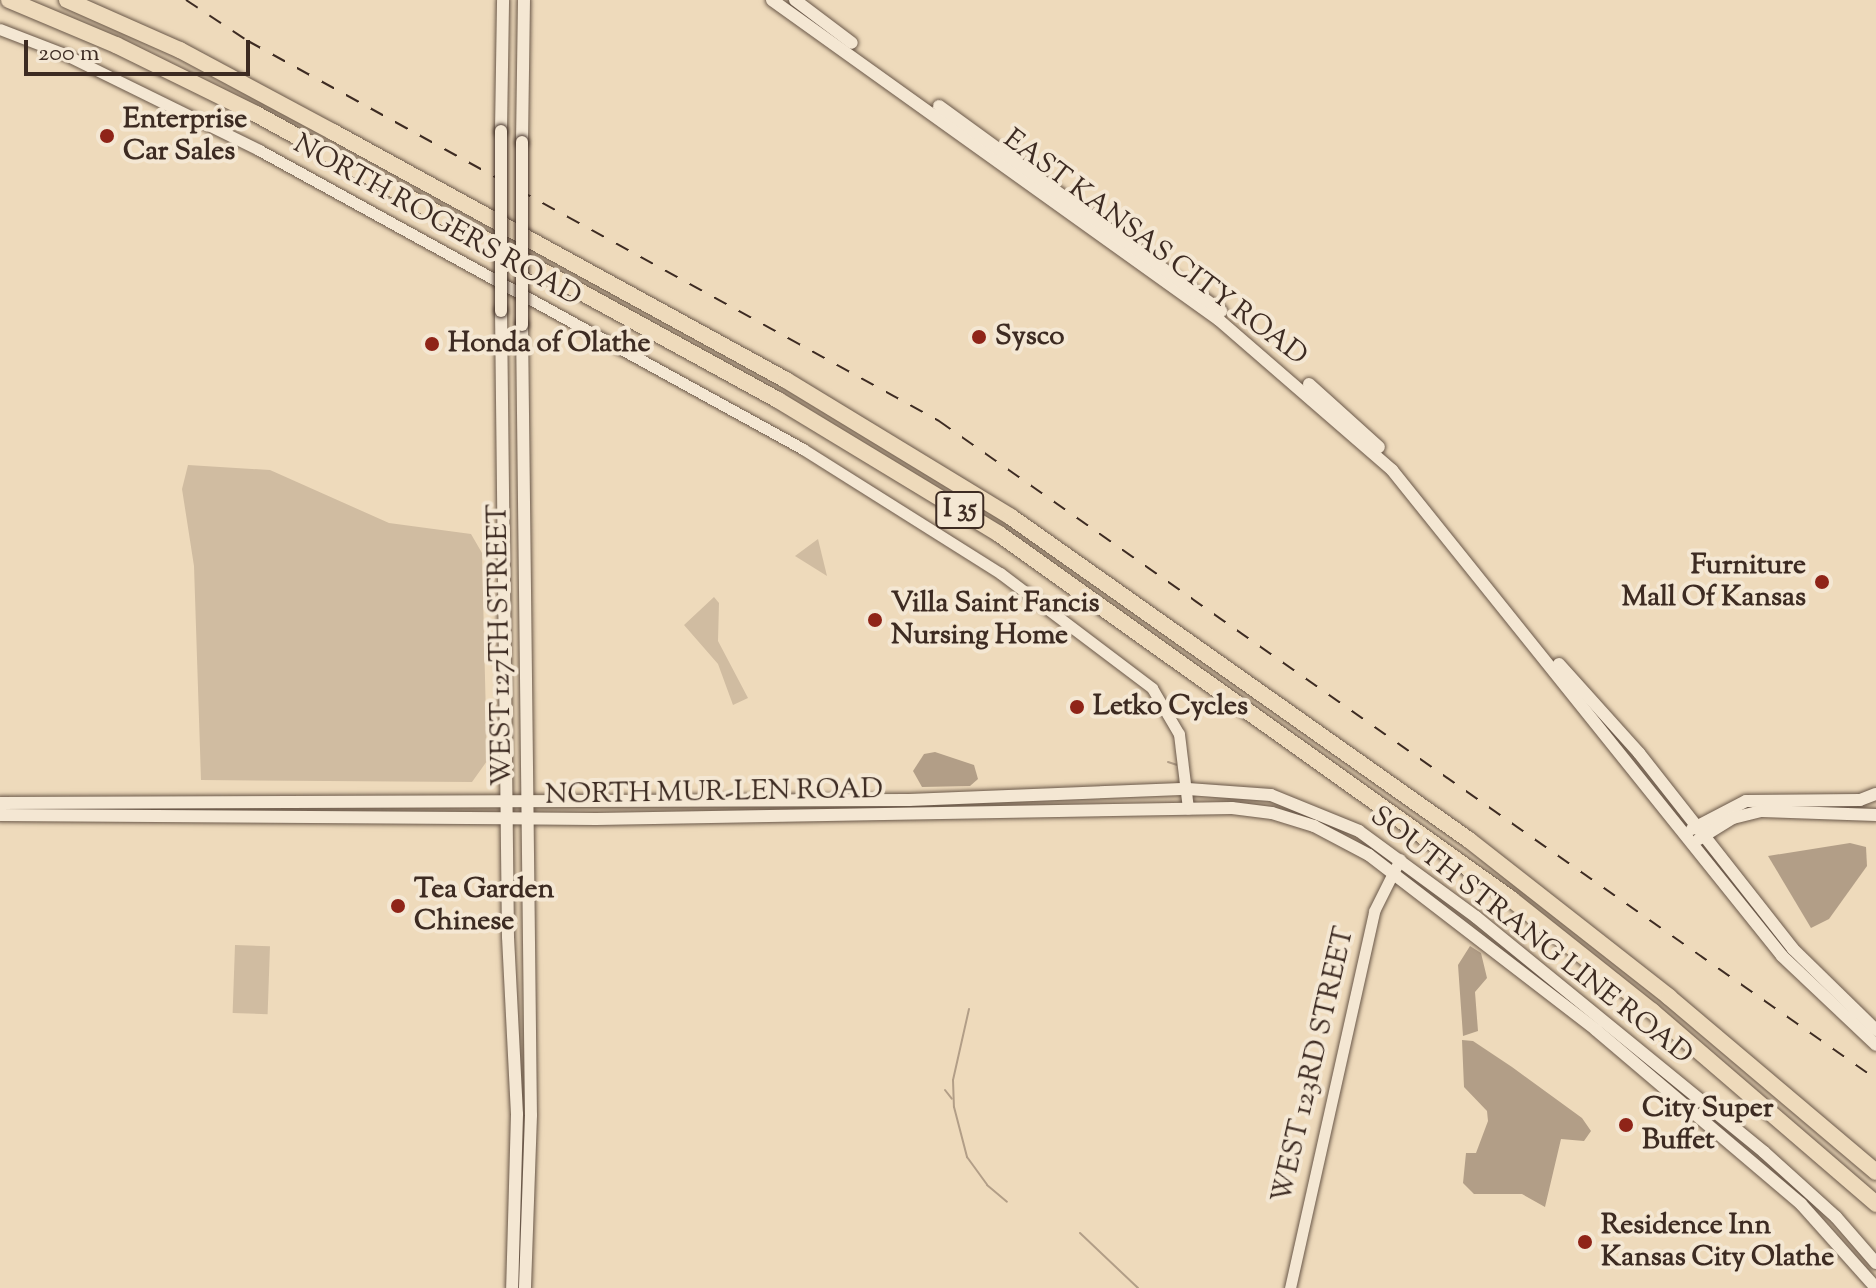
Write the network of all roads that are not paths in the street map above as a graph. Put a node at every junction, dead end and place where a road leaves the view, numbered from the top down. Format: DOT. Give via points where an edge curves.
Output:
graph roads {
  1 [pos="9,0"];
  2 [pos="67,0"];
  3 [pos="503,0"];
  4 [pos="524,0"];
  5 [pos="772,0"];
  6 [pos="795,0"];
  7 [pos="0,29"];
  8 [pos="1188,789"];
  9 [pos="1876,797"];
  10 [pos="507,801"];
  11 [pos="528,801"];
  12 [pos="0,803"];
  13 [pos="1876,807"];
  14 [pos="1188,808"];
  15 [pos="0,815"];
  16 [pos="1876,815"];
  17 [pos="507,819"];
  18 [pos="528,819"];
  19 [pos="1694,835"];
  20 [pos="1400,859"];
  21 [pos="1391,871"];
  22 [pos="1876,1030"];
  23 [pos="1876,1045"];
  24 [pos="1858,1155"];
  25 [pos="1824,1157"];
  26 [pos="1876,1162"];
  27 [pos="1876,1172"];
  28 [pos="1876,1204"];
  29 [pos="1876,1217"];
  30 [pos="1876,1263"];
  31 [pos="512,1288"];
  32 [pos="525,1288"];
  33 [pos="1290,1288"];
  34 [pos="1876,1288"];
  1 -- 25 [label="highway, I 35" via="129,50 256,114 778,400 999,534 1499,890"];
  2 -- 24 [label="highway, I 35" via="180,50 786,380 1011,517 1469,840"];
  3 -- 10 [label="main road, WEST 127TH STREET, bridge"];
  4 -- 11 [label="main road, WEST 127TH STREET, bridge"];
  5 -- 19 [label="main road, EAST KANSAS CITY ROAD" via="1192,299 1364,445 1411,492"];
  6 -- 19 [label="main road, EAST KANSAS CITY ROAD" via="1197,292 1368,437 1417,486"];
  7 -- 8 [label="street, NORTH ROGERS ROAD" via="62,53 259,150 841,473 1050,606 1144,679 1179,734"];
  8 -- 11 [label="main road, NORTH MUR-LEN ROAD" via="924,799"];
  8 -- 14 [label="street, NORTH ROGERS ROAD"];
  8 -- 20 [label="main road, SOUTH STRANG LINE ROAD" via="1286,799 1341,821"];
  9 -- 13 [label="main road"];
  9 -- 19 [label="main road" via="1746,801"];
  10 -- 11 [label="main road, NORTH MUR-LEN ROAD"];
  10 -- 12 [label="main road, NORTH MUR-LEN ROAD"];
  10 -- 17 [label="main road, WEST 127TH STREET"];
  11 -- 18 [label="main road, WEST 127TH STREET"];
  14 -- 18 [label="main road, NORTH MUR-LEN ROAD"];
  14 -- 21 [label="main road, SOUTH STRANG LINE ROAD" via="1253,810 1293,819 1333,834"];
  15 -- 17 [label="main road, NORTH MUR-LEN ROAD"];
  16 -- 19 [label="main road" via="1762,811"];
  17 -- 18 [label="main road, NORTH MUR-LEN ROAD"];
  17 -- 31 [label="main road, WEST 127TH STREET" via="517,1114"];
  18 -- 32 [label="main road, WEST 127TH STREET" via="531,1154"];
  19 -- 22 [label="main road" via="1793,949"];
  19 -- 23 [label="main road" via="1807,983"];
  20 -- 21 [label="street, WEST 123RD STREET"];
  20 -- 30 [label="main road, SOUTH STRANG LINE ROAD" via="1606,1018 1764,1152 1836,1217"];
  21 -- 33 [label="street, WEST 123RD STREET" via="1370,927"];
  21 -- 34 [label="main road, SOUTH STRANG LINE ROAD" via="1596,1030 1754,1163 1824,1227"];
  24 -- 26 [label="highway"];
  24 -- 27 [label="highway, I 35"];
  25 -- 28 [label="highway, I 35"];
  25 -- 29 [label="highway" via="1829,1172"];
}
